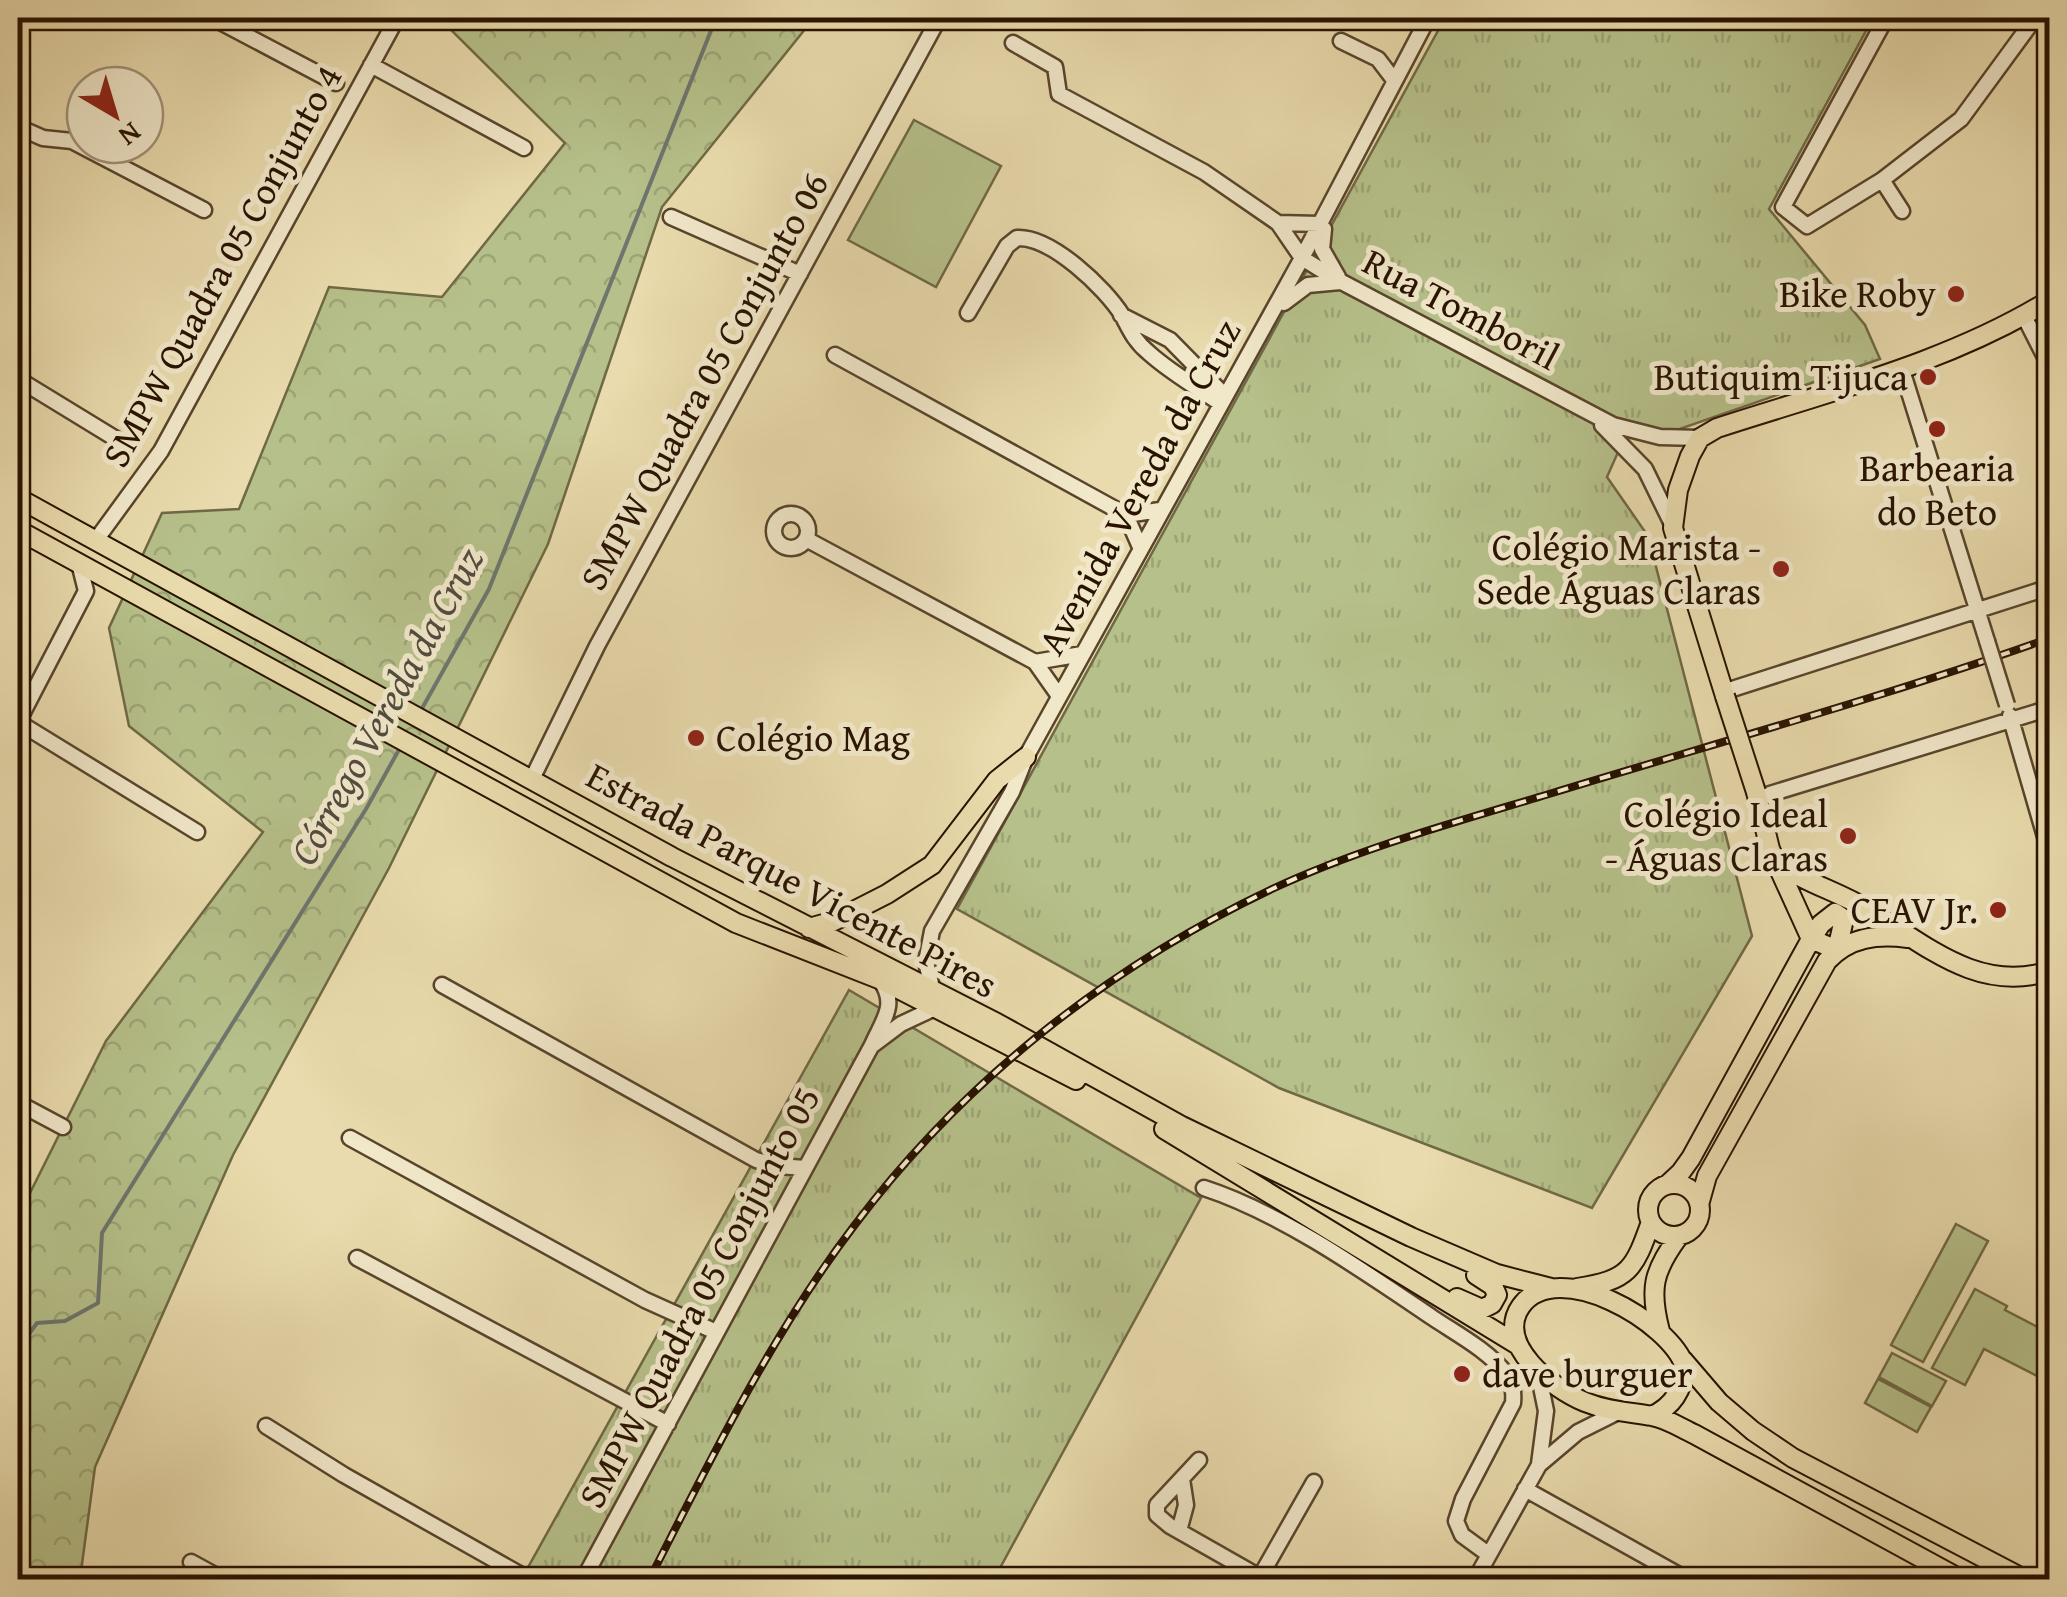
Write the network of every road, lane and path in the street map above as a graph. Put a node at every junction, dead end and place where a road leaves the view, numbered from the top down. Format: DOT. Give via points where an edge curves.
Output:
graph roads {
  1 [pos="213,18"];
  2 [pos="396,18"];
  3 [pos="939,18"];
  4 [pos="1428,18"];
  5 [pos="1886,18"];
  6 [pos="2035,18"];
  7 [pos="1341,42"];
  8 [pos="1013,43"];
  9 [pos="1408,54"];
  10 [pos="1378,58"];
  11 [pos="371,65"];
  12 [pos="1394,80"];
  13 [pos="336,83"];
  14 [pos="18,127"];
  15 [pos="524,148"];
  16 [pos="1346,174"];
  17 [pos="1882,180"];
  18 [pos="204,210"];
  19 [pos="1902,211"];
  20 [pos="671,217"];
  21 [pos="1278,224"];
  22 [pos="1320,224"];
  23 [pos="1302,258"];
  24 [pos="800,274"];
  25 [pos="1341,282"];
  26 [pos="2050,300"];
  27 [pos="968,313"];
  28 [pos="1121,314"];
  29 [pos="2024,316"];
  30 [pos="1265,326"];
  31 [pos="835,356"];
  32 [pos="2050,367"];
  33 [pos="1902,370"];
  34 [pos="18,379"];
  35 [pos="1222,399"];
  36 [pos="1590,415"];
  37 [pos="1700,438"];
  38 [pos="120,442"];
  39 [pos="18,498"];
  40 [pos="1160,510"];
  41 [pos="1126,515"];
  42 [pos="1674,528"];
  43 [pos="18,530"];
  44 [pos="806,539"];
  45 [pos="96,540"];
  46 [pos="1140,547"];
  47 [pos="79,562"];
  48 [pos="2050,587"];
  49 [pos="1978,611"];
  50 [pos="1082,654"];
  51 [pos="1035,662"];
  52 [pos="1724,694"];
  53 [pos="1059,696"];
  54 [pos="2050,708"];
  55 [pos="18,722"];
  56 [pos="2012,722"];
  57 [pos="1026,757"];
  58 [pos="532,779"];
  59 [pos="1756,795"];
  60 [pos="196,832"];
  61 [pos="2050,854"];
  62 [pos="1776,861"];
  63 [pos="809,928"];
  64 [pos="1908,938"];
  65 [pos="1811,939"];
  66 [pos="1838,950"];
  67 [pos="2050,970"];
  68 [pos="879,979"];
  69 [pos="442,985"];
  70 [pos="934,1000"];
  71 [pos="872,1045"];
  72 [pos="18,1103"];
  73 [pos="63,1127"];
  74 [pos="350,1138"];
  75 [pos="805,1168"];
  76 [pos="1667,1184"];
  77 [pos="1204,1188"];
  78 [pos="1700,1201"];
  79 [pos="1651,1222"];
  80 [pos="1679,1236"];
  81 [pos="1412,1237"];
  82 [pos="357,1258"];
  83 [pos="1377,1260"];
  84 [pos="1552,1288"];
  85 [pos="1574,1289"];
  86 [pos="1660,1331"];
  87 [pos="716,1332"];
  88 [pos="1518,1345"];
  89 [pos="1683,1360"];
  90 [pos="1537,1369"];
  91 [pos="1618,1412"];
  92 [pos="1652,1416"];
  93 [pos="668,1424"];
  94 [pos="266,1426"];
  95 [pos="1199,1460"];
  96 [pos="1539,1465"];
  97 [pos="1182,1480"];
  98 [pos="1314,1482"];
  99 [pos="1525,1489"];
  100 [pos="1179,1531"];
  101 [pos="1488,1554"];
  102 [pos="192,1562"];
  103 [pos="1262,1578"];
  104 [pos="224,1580"];
  105 [pos="530,1580"];
  106 [pos="583,1580"];
  107 [pos="1475,1580"];
  108 [pos="1688,1580"];
  109 [pos="1962,1580"];
  110 [pos="2026,1580"];
  1 -- 13 [label="street"];
  2 -- 11 [label="street, SMPW Quadra 05 Conjunto 4"];
  3 -- 24 [label="street, SMPW Quadra 05 Conjunto 06"];
  4 -- 9 [label="street, Avenida Vereda da Cruz"];
  5 -- 17 [label="street" via="1784,206 1807,226"];
  6 -- 17 [label="street" via="1962,120"];
  7 -- 10 [label="street"];
  8 -- 21 [label="street" via="1055,67 1059,94 1204,172"];
  9 -- 10 [label="street"];
  9 -- 12 [label="street, Avenida Vereda da Cruz"];
  10 -- 12 [label="street"];
  11 -- 15 [label="street"];
  11 -- 45 [label="street, SMPW Quadra 05 Conjunto 4" via="161,451"];
  12 -- 16 [label="street, Avenida Vereda da Cruz"];
  14 -- 18 [label="street" via="72,141"];
  16 -- 22 [label="street, Avenida Vereda da Cruz"];
  16 -- 25 [label="street" via="1321,242"];
  17 -- 19 [label="street"];
  20 -- 24 [label="street"];
  21 -- 22 [label="street"];
  21 -- 23 [label="street"];
  22 -- 23 [label="street, Avenida Vereda da Cruz"];
  23 -- 25 [label="street, Rua Tomboril"];
  23 -- 30 [label="street, Avenida Vereda da Cruz"];
  24 -- 58 [label="street, SMPW Quadra 05 Conjunto 06"];
  25 -- 30 [label="street" via="1298,289"];
  25 -- 36 [label="street, Rua Tomboril"];
  26 -- 29 [label="main road"];
  27 -- 28 [label="street" via="1006,246 1023,237 1073,263"];
  28 -- 35 [label="street" via="1170,340"];
  28 -- 35 [label="street" via="1149,354"];
  29 -- 32 [label="street"];
  29 -- 33 [label="main road"];
  30 -- 35 [label="street, Avenida Vereda da Cruz"];
  31 -- 41 [label="street"];
  33 -- 37 [label="main road"];
  33 -- 49 [label="street"];
  34 -- 38 [label="street"];
  35 -- 40 [label="street, Avenida Vereda da Cruz"];
  36 -- 37 [label="street, Rua Tomboril" via="1646,434"];
  36 -- 42 [label="street, Rua Tomboril" via="1645,469"];
  37 -- 42 [label="main road, Rua Tomboril" via="1684,471"];
  39 -- 45 [label="main road, Estrada Parque Vicente Pires"];
  40 -- 41 [label="street"];
  40 -- 46 [label="street, Avenida Vereda da Cruz"];
  41 -- 46 [label="street"];
  42 -- 52 [label="main road, Rua Tomboril"];
  43 -- 47 [label="main road, Estrada Parque Vicente Pires"];
  44 -- 44 [label="street" via="783,546 773,521 800,516"];
  44 -- 51 [label="street"];
  45 -- 58 [label="main road, Estrada Parque Vicente Pires"];
  46 -- 50 [label="street, Avenida Vereda da Cruz"];
  47 -- 55 [label="street" via="86,592"];
  47 -- 68 [label="main road, Estrada Parque Vicente Pires" via="736,923"];
  48 -- 49 [label="street"];
  49 -- 52 [label="street"];
  49 -- 56 [label="street, bridge"];
  50 -- 51 [label="street"];
  50 -- 53 [label="street, Avenida Vereda da Cruz"];
  51 -- 53 [label="street"];
  52 -- 59 [label="main road, Rua Tomboril, bridge"];
  53 -- 57 [label="street, Avenida Vereda da Cruz"];
  54 -- 56 [label="street"];
  55 -- 60 [label="street"];
  56 -- 59 [label="street"];
  56 -- 61 [label="street"];
  57 -- 63 [label="main road" via="997,780 932,865 887,894"];
  57 -- 70 [label="street, Avenida Vereda da Cruz" via="932,931 926,962"];
  58 -- 63 [label="main road, Estrada Parque Vicente Pires"];
  59 -- 62 [label="main road, Rua Tomboril"];
  62 -- 64 [label="main road"];
  62 -- 65 [label="main road, Rua Tomboril"];
  63 -- 70 [label="main road, Estrada Parque Vicente Pires"];
  64 -- 66 [label="main road" via="1869,937"];
  64 -- 67 [label="main road" via="1978,974 2015,978"];
  65 -- 66 [label="main road"];
  65 -- 66 [label="main road" via="1838,913 1844,919"];
  65 -- 76 [label="main road" via="1691,1158"];
  66 -- 78 [label="main road" via="1707,1176"];
  68 -- 70 [label="main road, Estrada Parque Vicente Pires"];
  68 -- 71 [label="street, SMPW Quadra 05 Conjunto 05" via="891,997"];
  69 -- 75 [label="street" via="756,1160"];
  70 -- 71 [label="street, SMPW Quadra 05 Conjunto 05"];
  70 -- 81 [label="main road, Estrada Parque Vicente Pires"];
  70 -- 83 [label="main road, Estrada Parque Vicente Pires" via="1180,1138"];
  71 -- 75 [label="street, SMPW Quadra 05 Conjunto 05"];
  72 -- 73 [label="street"];
  74 -- 87 [label="street" via="644,1300"];
  75 -- 87 [label="street, SMPW Quadra 05 Conjunto 05"];
  76 -- 78 [label="main road" via="1692,1190"];
  76 -- 79 [label="main road" via="1650,1200"];
  77 -- 101 [label="street" via="1272,1217 1452,1330 1505,1373 1513,1404 1456,1521 1462,1535"];
  78 -- 80 [label="main road" via="1698,1223"];
  79 -- 80 [label="main road" via="1662,1234"];
  79 -- 85 [label="main road" via="1630,1269 1603,1284"];
  80 -- 86 [label="main road" via="1654,1282"];
  81 -- 83 [label="main road" via="1493,1286 1492,1304 1471,1306 1403,1267"];
  81 -- 84 [label="main road, Estrada Parque Vicente Pires" via="1497,1274"];
  82 -- 93 [label="street"];
  83 -- 88 [label="main road, Estrada Parque Vicente Pires"];
  84 -- 85 [label="main road"];
  84 -- 88 [label="main road" via="1522,1306 1513,1328"];
  85 -- 86 [label="main road" via="1619,1304"];
  86 -- 89 [label="main road"];
  87 -- 93 [label="street, SMPW Quadra 05 Conjunto 05"];
  88 -- 90 [label="main road"];
  89 -- 92 [label="main road" via="1684,1383 1665,1410"];
  89 -- 110 [label="main road" via="1753,1432 1793,1458"];
  90 -- 91 [label="main road" via="1583,1401"];
  90 -- 96 [label="street" via="1546,1411"];
  91 -- 92 [label="main road"];
  91 -- 96 [label="street" via="1568,1439"];
  92 -- 109 [label="main road"];
  93 -- 106 [label="street, SMPW Quadra 05 Conjunto 05"];
  94 -- 105 [label="street"];
  95 -- 97 [label="street"];
  96 -- 99 [label="street"];
  97 -- 100 [label="street" via="1186,1504"];
  97 -- 100 [label="street" via="1156,1512"];
  98 -- 103 [label="street"];
  99 -- 101 [label="street"];
  99 -- 108 [label="street"];
  100 -- 103 [label="street"];
  101 -- 107 [label="street"];
  102 -- 104 [label="street"];
}
